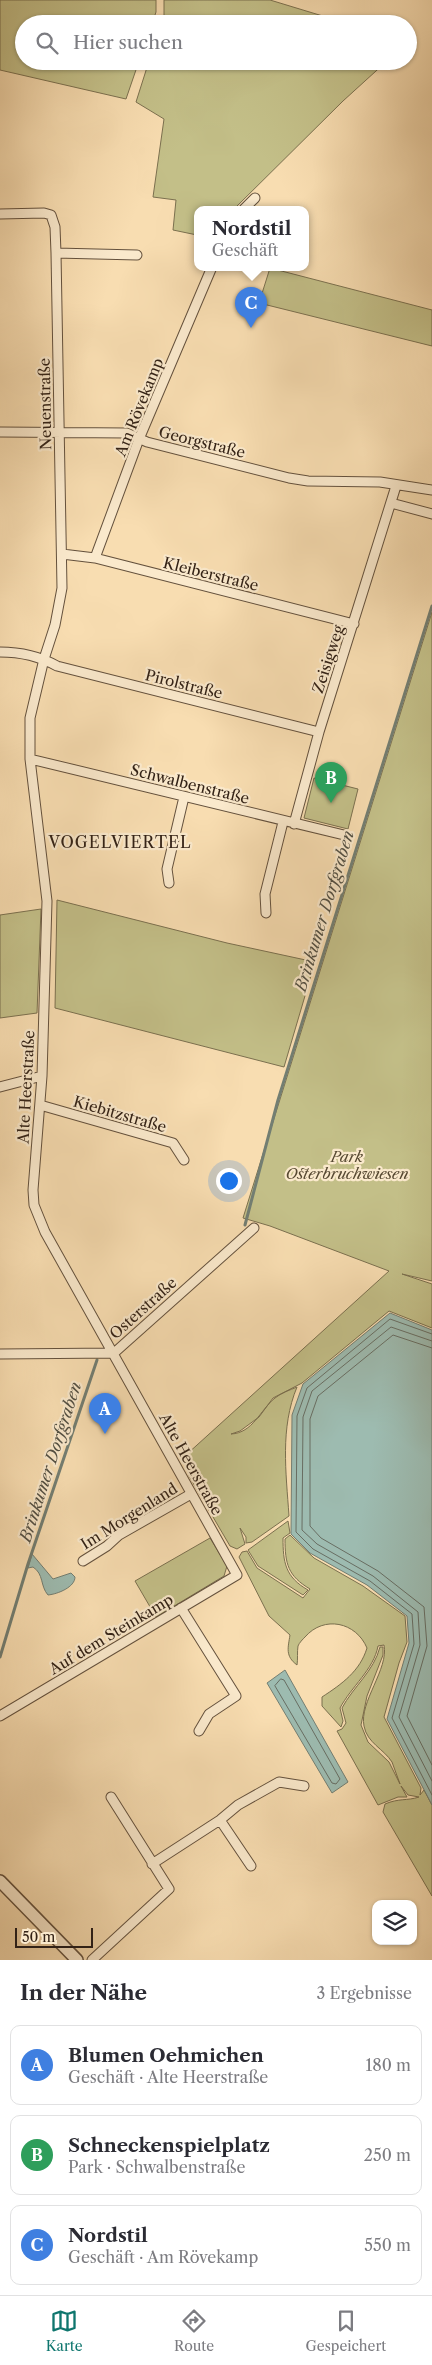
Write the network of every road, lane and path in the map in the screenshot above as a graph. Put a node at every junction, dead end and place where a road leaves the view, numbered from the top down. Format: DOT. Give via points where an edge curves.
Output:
graph roads {
  1 [pos="255,198"];
  2 [pos="247,206"];
  3 [pos="0,214"];
  4 [pos="56,253"];
  5 [pos="137,255"];
  6 [pos="210,271"];
  7 [pos="0,432"];
  8 [pos="59,432"];
  9 [pos="140,439"];
  10 [pos="396,486"];
  11 [pos="432,490"];
  12 [pos="391,503"];
  13 [pos="432,514"];
  14 [pos="62,554"];
  15 [pos="95,558"];
  16 [pos="354,624"];
  17 [pos="0,652"];
  18 [pos="44,659"];
  19 [pos="319,732"];
  20 [pos="30,759"];
  21 [pos="184,797"];
  22 [pos="283,822"];
  23 [pos="294,824"];
  24 [pos="344,835"];
  25 [pos="169,882"];
  26 [pos="266,913"];
  27 [pos="42,1076"];
  28 [pos="0,1087"];
  29 [pos="40,1105"];
  30 [pos="184,1160"];
  31 [pos="254,1228"];
  32 [pos="114,1353"];
  33 [pos="0,1354"];
  34 [pos="191,1494"];
  35 [pos="82,1561"];
  36 [pos="237,1575"];
  37 [pos="181,1608"];
  38 [pos="0,1716"];
  39 [pos="199,1731"];
  40 [pos="304,1786"];
  41 [pos="111,1797"];
  42 [pos="220,1820"];
  43 [pos="152,1864"];
  44 [pos="250,1866"];
  45 [pos="0,1881"];
  46 [pos="77,1960"];
  47 [pos="92,1960"];
  1 -- 2 [label="street"];
  3 -- 4 [label="street, Neuenstraße" via="51,215"];
  4 -- 5 [label="street"];
  4 -- 8 [label="street, Neuenstraße"];
  6 -- 9 [label="street, Am Rövekamp"];
  7 -- 8 [label="street, Georgstraße"];
  8 -- 9 [label="street, Georgstraße" via="127,433"];
  8 -- 14 [label="street, Neuenstraße"];
  9 -- 10 [label="street, Georgstraße" via="289,478 380,482"];
  9 -- 15 [label="street, Am Rövekamp"];
  10 -- 11 [label="street, Georgstraße"];
  10 -- 12 [label="street"];
  12 -- 13 [label="street"];
  12 -- 16 [label="street, Zeisigweg"];
  14 -- 15 [label="street, Kleiberstraße"];
  14 -- 18 [label="street, Alte Heerstraße" via="62,588"];
  15 -- 16 [label="street, Kleiberstraße"];
  16 -- 19 [label="street, Zeisigweg"];
  17 -- 18 [label="street, Pirolstraße" via="17,652"];
  18 -- 19 [label="street, Pirolstraße" via="66,668"];
  18 -- 20 [label="street, Alte Heerstraße" via="30,718"];
  19 -- 23 [label="street, Zeisigweg"];
  20 -- 21 [label="street, Schwalbenstraße"];
  20 -- 27 [label="street, Alte Heerstraße" via="47,900"];
  21 -- 22 [label="street, Schwalbenstraße"];
  21 -- 25 [label="street" via="168,869"];
  22 -- 23 [label="street, Schwalbenstraße"];
  22 -- 26 [label="street" via="265,894"];
  23 -- 24 [label="street, Schwalbenstraße"];
  27 -- 28 [label="street"];
  27 -- 29 [label="street, Alte Heerstraße"];
  29 -- 30 [label="street, Kiebitzstraße" via="173,1143"];
  29 -- 32 [label="street, Alte Heerstraße" via="34,1205 45,1232"];
  31 -- 32 [label="street, Osterstraße"];
  32 -- 33 [label="street, Osterstraße"];
  32 -- 34 [label="street, Alte Heerstraße"];
  34 -- 35 [label="street, Im Morgenland"];
  34 -- 36 [label="street, Alte Heerstraße"];
  36 -- 37 [label="street, Auf dem Steinkamp"];
  37 -- 38 [label="street, Auf dem Steinkamp"];
  37 -- 39 [label="street" via="236,1696 209,1714"];
  40 -- 42 [label="street" via="279,1782 238,1805"];
  41 -- 43 [label="street"];
  42 -- 43 [label="street"];
  42 -- 44 [label="street"];
  43 -- 47 [label="street" via="169,1889"];
  45 -- 46 [label="street"];
}
